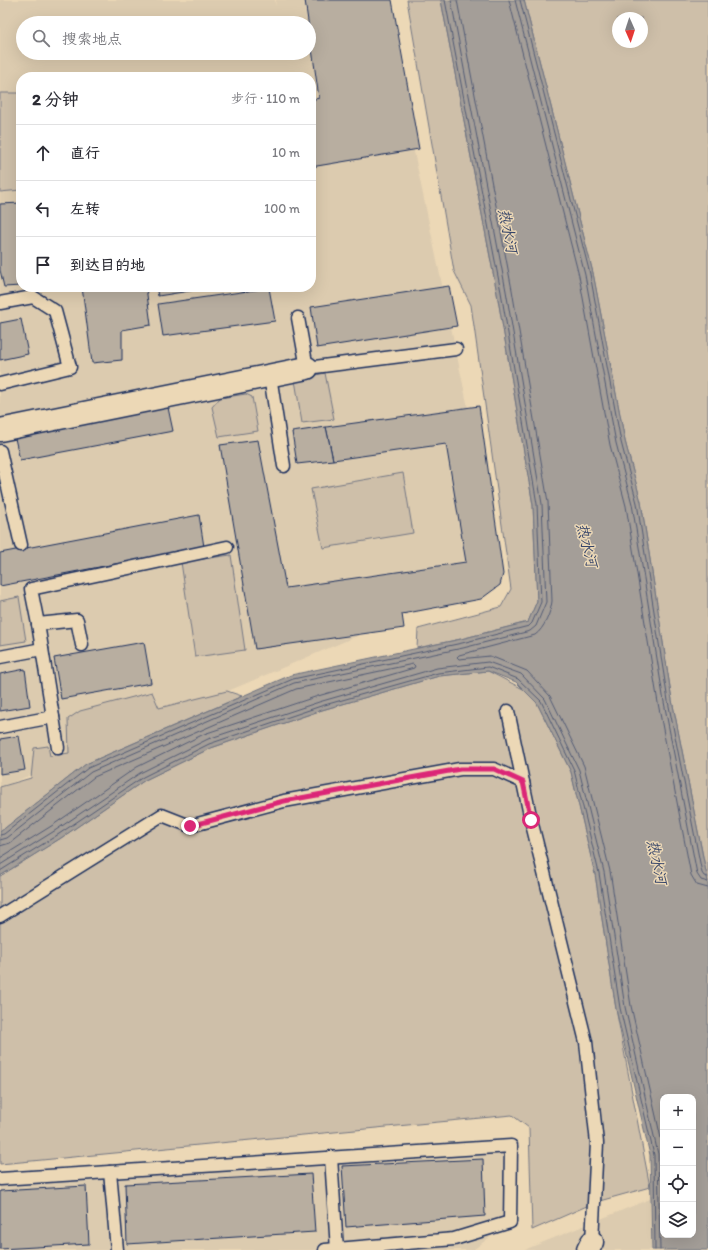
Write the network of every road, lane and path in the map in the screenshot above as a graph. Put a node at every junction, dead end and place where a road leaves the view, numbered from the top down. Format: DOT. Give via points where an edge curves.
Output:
graph roads {
  1 [pos="0,303"];
  2 [pos="298,318"];
  3 [pos="456,349"];
  4 [pos="307,368"];
  5 [pos="270,376"];
  6 [pos="0,384"];
  7 [pos="0,430"];
  8 [pos="0,450"];
  9 [pos="284,466"];
  10 [pos="21,545"];
  11 [pos="227,546"];
  12 [pos="38,624"];
  13 [pos="82,645"];
  14 [pos="42,649"];
  15 [pos="0,657"];
  16 [pos="508,711"];
  17 [pos="53,717"];
  18 [pos="0,727"];
  19 [pos="58,748"];
  20 [pos="523,782"];
  21 [pos="0,916"];
  22 [pos="330,1157"];
  23 [pos="110,1172"];
  24 [pos="0,1179"];
  25 [pos="588,1248"];
  26 [pos="117,1250"];
  27 [pos="333,1250"];
  1 -- 6 [label="lane" via="33,297 55,311 70,367"];
  2 -- 4 [label="lane"];
  3 -- 4 [label="lane"];
  4 -- 5 [label="street"];
  5 -- 7 [label="street"];
  5 -- 9 [label="lane"];
  8 -- 10 [label="lane"];
  11 -- 12 [label="lane" via="31,589"];
  12 -- 13 [label="lane" via="77,620"];
  12 -- 14 [label="lane"];
  14 -- 15 [label="lane"];
  14 -- 17 [label="lane"];
  16 -- 20 [label="lane"];
  17 -- 18 [label="lane"];
  17 -- 19 [label="lane"];
  20 -- 21 [label="lane" via="494,769 460,769 284,801 190,826 162,815"];
  20 -- 25 [label="lane" via="586,1042 597,1143"];
  22 -- 23 [label="lane"];
  22 -- 27 [label="lane"];
  22 -- 27 [label="lane" via="511,1146 510,1222 454,1239"];
  23 -- 24 [label="lane"];
  23 -- 26 [label="lane"];
}
